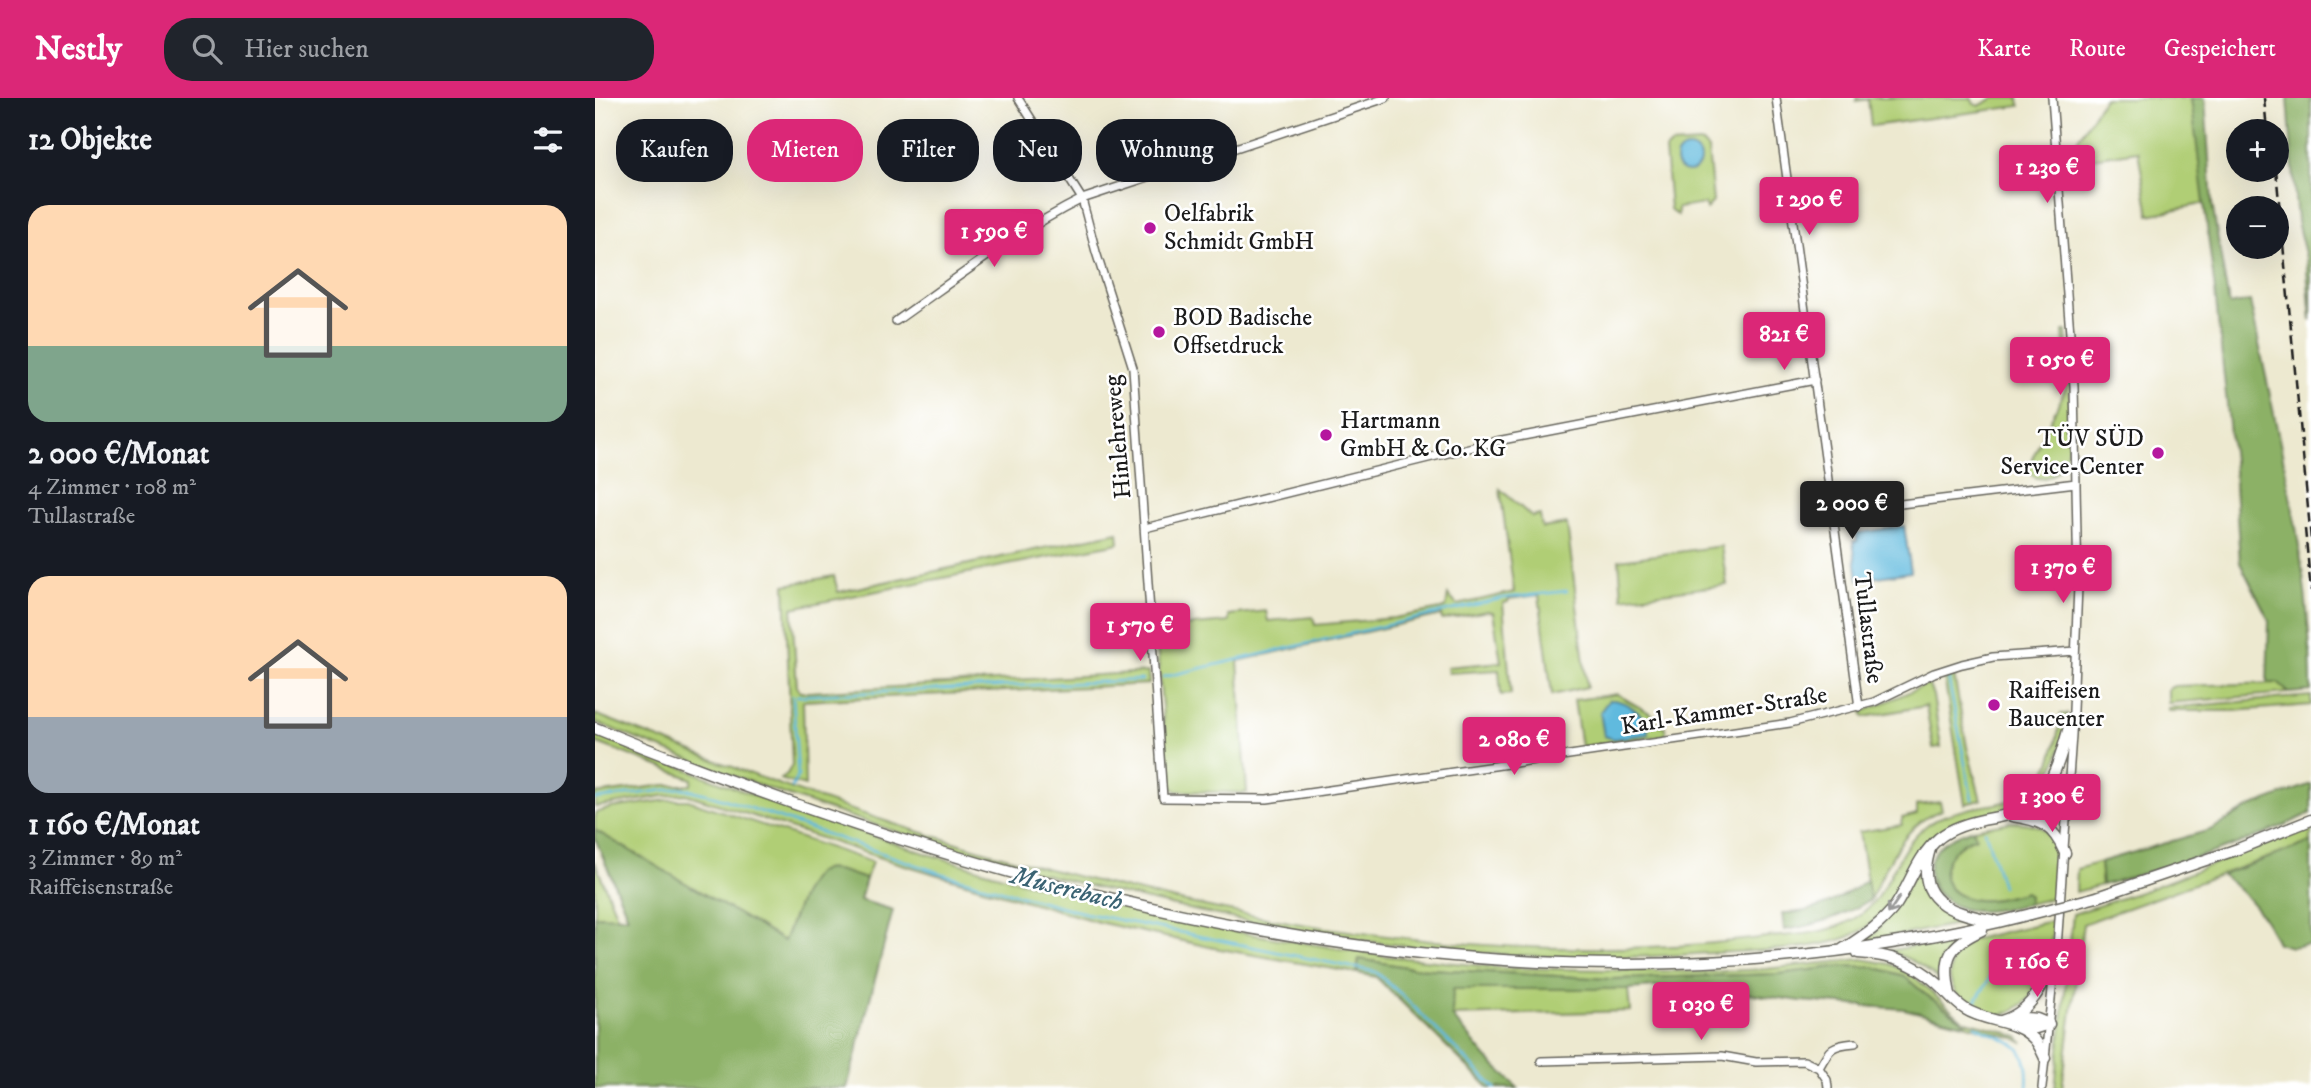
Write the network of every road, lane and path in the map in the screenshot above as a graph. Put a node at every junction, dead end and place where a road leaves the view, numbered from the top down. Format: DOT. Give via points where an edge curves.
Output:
graph roads {
  1 [pos="1018,98"];
  2 [pos="1386,98"];
  3 [pos="1776,98"];
  4 [pos="2052,98"];
  5 [pos="1082,199"];
  6 [pos="896,321"];
  7 [pos="1815,380"];
  8 [pos="2076,483"];
  9 [pos="1834,512"];
  10 [pos="1145,528"];
  11 [pos="2075,651"];
  12 [pos="1859,707"];
  13 [pos="2072,718"];
  14 [pos="595,728"];
  15 [pos="1163,798"];
  16 [pos="2023,810"];
  17 [pos="2008,816"];
  18 [pos="2067,816"];
  19 [pos="2031,819"];
  20 [pos="2310,820"];
  21 [pos="1930,848"];
  22 [pos="2064,853"];
  23 [pos="2000,922"];
  24 [pos="2057,946"];
  25 [pos="1840,951"];
  26 [pos="1950,995"];
  27 [pos="2017,1022"];
  28 [pos="2049,1024"];
  29 [pos="1855,1043"];
  30 [pos="2045,1058"];
  31 [pos="1541,1060"];
  32 [pos="1819,1068"];
  33 [pos="1828,1088"];
  34 [pos="2042,1088"];
  1 -- 5 [label="street, Hinlehreweg"];
  2 -- 5 [label="street"];
  3 -- 7 [label="street, Tullastraße"];
  4 -- 8 [label="street" via="2069,310"];
  5 -- 6 [label="street" via="1027,229"];
  5 -- 10 [label="street, Hinlehreweg" via="1133,368"];
  7 -- 9 [label="street, Tullastraße"];
  7 -- 10 [label="street" via="1497,441"];
  8 -- 9 [label="street"];
  8 -- 11 [label="street"];
  9 -- 12 [label="street, Tullastraße"];
  10 -- 15 [label="street, Hinlehreweg"];
  11 -- 12 [label="street, Karl-Kammer-Straße" via="1962,664"];
  11 -- 13 [label="street"];
  12 -- 15 [label="street, Karl-Kammer-Straße" via="1790,723 1267,799"];
  13 -- 16 [label="main road" via="2054,776"];
  13 -- 18 [label="street"];
  14 -- 25 [label="main road" via="673,760 968,861 1175,914 1275,933 1418,954 1534,963 1679,964"];
  16 -- 17 [label="main road"];
  16 -- 18 [label="main road" via="2055,810"];
  17 -- 19 [label="main road"];
  17 -- 21 [label="main road" via="1961,826"];
  18 -- 19 [label="main road"];
  18 -- 22 [label="street"];
  19 -- 22 [label="main road" via="2053,831"];
  20 -- 23 [label="main road, bridge" via="2097,897"];
  21 -- 23 [label="main road" via="1926,870 1934,896 1959,914"];
  21 -- 25 [label="main road, one-way" via="1881,923"];
  22 -- 24 [label="street"];
  23 -- 25 [label="main road"];
  23 -- 26 [label="main road" via="1954,946 1946,971"];
  24 -- 27 [label="main road" via="2041,989"];
  24 -- 28 [label="street"];
  25 -- 26 [label="main road" via="1907,962"];
  26 -- 27 [label="main road" via="1978,1016"];
  27 -- 28 [label="main road" via="2037,1019"];
  27 -- 30 [label="main road"];
  28 -- 30 [label="street"];
  29 -- 32 [label="street" via="1830,1048"];
  30 -- 34 [label="street"];
  31 -- 32 [label="street" via="1723,1056 1756,1062 1804,1061"];
  32 -- 33 [label="street"];
}
